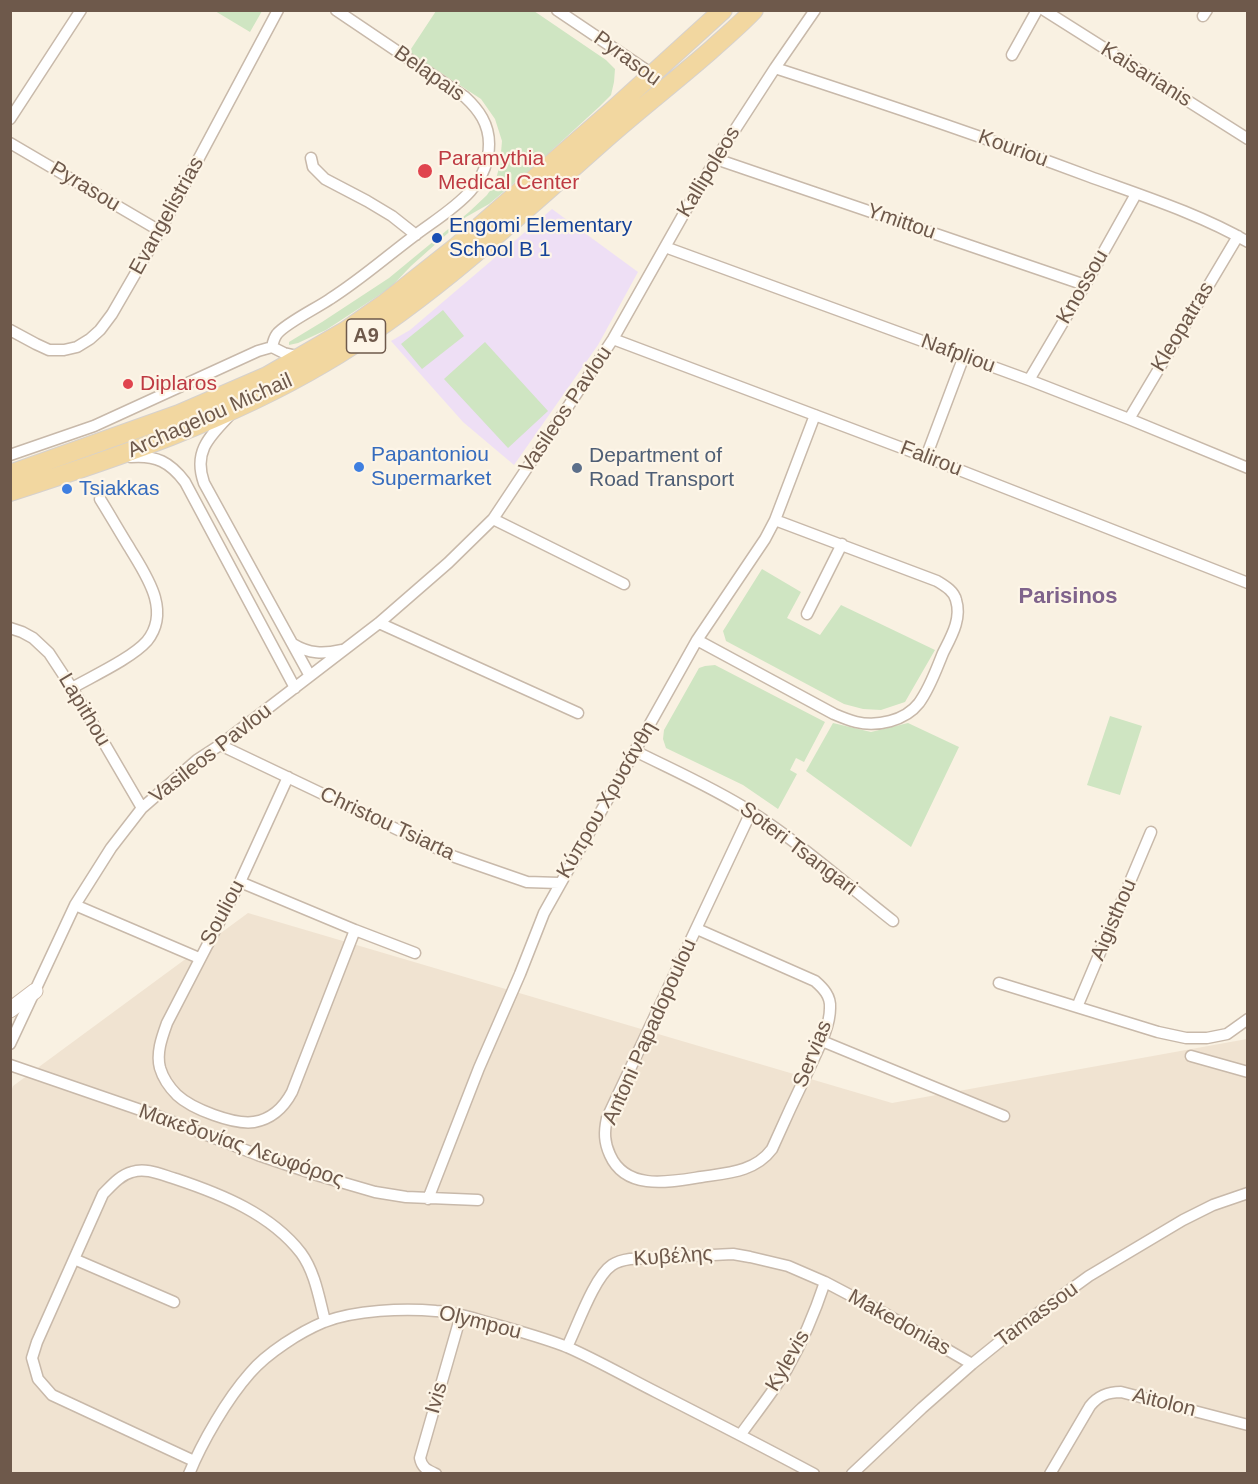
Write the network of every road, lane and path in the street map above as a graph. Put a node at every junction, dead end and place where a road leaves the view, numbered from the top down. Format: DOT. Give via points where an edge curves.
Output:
graph roads {
  1 [pos="81,10"];
  2 [pos="278,10"];
  3 [pos="336,10"];
  4 [pos="557,10"];
  5 [pos="723,10"];
  6 [pos="754,10"];
  7 [pos="815,10"];
  8 [pos="1037,10"];
  9 [pos="1044,10"];
  10 [pos="1012,55"];
  11 [pos="775,68"];
  12 [pos="652,74"];
  13 [pos="666,88"];
  14 [pos="10,119"];
  15 [pos="1248,139"];
  16 [pos="10,143"];
  17 [pos="311,158"];
  18 [pos="717,159"];
  19 [pos="1136,194"];
  20 [pos="160,231"];
  21 [pos="416,235"];
  22 [pos="1243,239"];
  23 [pos="664,247"];
  24 [pos="1085,285"];
  25 [pos="10,330"];
  26 [pos="613,339"];
  27 [pos="272,347"];
  28 [pos="964,356"];
  29 [pos="301,357"];
  30 [pos="1029,380"];
  31 [pos="235,410"];
  32 [pos="815,415"];
  33 [pos="1129,419"];
  34 [pos="10,454"];
  35 [pos="926,457"];
  36 [pos="112,458"];
  37 [pos="1248,468"];
  38 [pos="10,474"];
  39 [pos="10,492"];
  40 [pos="100,499"];
  41 [pos="494,519"];
  42 [pos="775,520"];
  43 [pos="842,544"];
  44 [pos="1248,583"];
  45 [pos="624,584"];
  46 [pos="807,614"];
  47 [pos="379,623"];
  48 [pos="10,628"];
  49 [pos="697,640"];
  50 [pos="292,643"];
  51 [pos="345,649"];
  52 [pos="310,676"];
  53 [pos="72,688"];
  54 [pos="295,688"];
  55 [pos="578,712"];
  56 [pos="220,745"];
  57 [pos="635,751"];
  58 [pos="288,777"];
  59 [pos="142,808"];
  60 [pos="751,812"];
  61 [pos="1151,832"];
  62 [pos="240,882"];
  63 [pos="559,883"];
  64 [pos="75,905"];
  65 [pos="892,921"];
  66 [pos="697,928"];
  67 [pos="355,930"];
  68 [pos="415,953"];
  69 [pos="199,958"];
  70 [pos="999,983"];
  71 [pos="35,991"];
  72 [pos="1077,1007"];
  73 [pos="10,1010"];
  74 [pos="1248,1019"];
  75 [pos="822,1041"];
  76 [pos="10,1044"];
  77 [pos="1191,1056"];
  78 [pos="10,1065"];
  79 [pos="1248,1072"];
  80 [pos="1004,1116"];
  81 [pos="772,1149"];
  82 [pos="1248,1193"];
  83 [pos="428,1199"];
  84 [pos="478,1200"];
  85 [pos="74,1260"];
  86 [pos="825,1282"];
  87 [pos="174,1302"];
  88 [pos="461,1315"];
  89 [pos="325,1321"];
  90 [pos="567,1347"];
  91 [pos="972,1364"];
  92 [pos="1248,1425"];
  93 [pos="741,1434"];
  94 [pos="194,1461"];
  95 [pos="189,1473"];
  96 [pos="436,1473"];
  97 [pos="814,1473"];
  98 [pos="852,1473"];
  99 [pos="1050,1473"];
  1 -- 14 [label="street"];
  2 -- 20 [label="street, Evangelistrias"];
  3 -- 21 [label="street, Belapais" via="465,97 483,117 489,150 479,182 447,213"];
  4 -- 12 [label="street, Pyrasou"];
  5 -- 12 [label="main road, Archagelou Michail / A9"];
  6 -- 13 [label="main road, Archagelou Michail / A9"];
  7 -- 11 [label="street, Kallipoleos"];
  8 -- 10 [label="street"];
  9 -- 15 [label="street, Kaisarianis"];
  11 -- 18 [label="street, Kallipoleos"];
  11 -- 19 [label="street, Kouriou"];
  12 -- 13 [label="street, Pyrasou"];
  12 -- 29 [label="main road, Archagelou Michail / A9" via="457,246 385,303"];
  13 -- 31 [label="main road, Archagelou Michail / A9" via="392,320 324,363"];
  16 -- 20 [label="street, Pyrasou"];
  17 -- 21 [label="street" via="325,179 392,216"];
  18 -- 23 [label="street, Kallipoleos"];
  18 -- 24 [label="street, Ymittou"];
  19 -- 22 [label="street, Kouriou"];
  19 -- 24 [label="street, Knossou"];
  20 -- 25 [label="street, Evangelistrias" via="112,314 90,339 77,347 49,350"];
  21 -- 27 [label="street, Belapais" via="330,300 283,328"];
  22 -- 33 [label="street, Kleopatras"];
  23 -- 26 [label="street, Kallipoleos"];
  23 -- 28 [label="street, Nafpliou"];
  24 -- 30 [label="street, Knossou"];
  26 -- 32 [label="street, Falirou"];
  26 -- 41 [label="street, Vasileos Pavlou"];
  27 -- 29 [label="street"];
  27 -- 34 [label="street" via="244,356 94,426"];
  28 -- 30 [label="street, Nafpliou"];
  28 -- 35 [label="street"];
  29 -- 38 [label="main road, Archagelou Michail / A9" via="179,414"];
  30 -- 33 [label="street, Nafpliou"];
  31 -- 36 [label="main road, Archagelou Michail / A9"];
  31 -- 50 [label="street" via="208,438 201,457 201,474"];
  32 -- 35 [label="street, Falirou"];
  32 -- 42 [label="street, Κύπρου Χρυσάνθη"];
  33 -- 37 [label="street, Nafpliou"];
  35 -- 44 [label="street, Falirou"];
  36 -- 39 [label="main road, Archagelou Michail / A9"];
  36 -- 54 [label="street" via="145,456 171,466 178,473"];
  40 -- 53 [label="street" via="151,584 156,602 155,624 147,640 133,653"];
  41 -- 45 [label="street"];
  41 -- 47 [label="street, Vasileos Pavlou"];
  42 -- 43 [label="street"];
  42 -- 49 [label="street, Κύπρου Χρυσάνθη"];
  43 -- 46 [label="street"];
  43 -- 49 [label="street" via="938,581 956,601 954,631 925,693 909,712 876,724 854,722"];
  47 -- 51 [label="street, Vasileos Pavlou"];
  47 -- 55 [label="street"];
  48 -- 53 [label="street, Lapithou" via="43,646"];
  49 -- 57 [label="street, Κύπρου Χρυσάνθη"];
  50 -- 51 [label="street" via="316,653"];
  50 -- 52 [label="street"];
  51 -- 52 [label="street, Vasileos Pavlou"];
  52 -- 54 [label="street, Vasileos Pavlou"];
  53 -- 59 [label="street, Lapithou"];
  54 -- 56 [label="street, Vasileos Pavlou"];
  56 -- 58 [label="street, Christou Tsiarta"];
  56 -- 59 [label="street, Vasileos Pavlou"];
  57 -- 60 [label="street, Soteri Tsangari"];
  57 -- 63 [label="street, Κύπρου Χρυσάνθη"];
  58 -- 62 [label="street, Souliou"];
  58 -- 63 [label="street, Christou Tsiarta" via="455,857 527,882"];
  59 -- 64 [label="street, Vasileos Pavlou"];
  60 -- 65 [label="street, Soteri Tsangari" via="787,836"];
  60 -- 66 [label="street, Antoni Papadopoulou"];
  61 -- 72 [label="street, Aigisthou"];
  62 -- 67 [label="street"];
  62 -- 69 [label="street, Souliou"];
  63 -- 83 [label="street, Κύπρου Χρυσάνθη" via="479,1068"];
  64 -- 69 [label="street, Souliou"];
  64 -- 71 [label="street, Vasileos Pavlou"];
  66 -- 75 [label="street, Servias" via="824,989 831,1007"];
  66 -- 81 [label="street, Antoni Papadopoulou" via="607,1119 604,1138 608,1150 613,1162 628,1176 669,1182 738,1170 760,1162"];
  67 -- 68 [label="street"];
  67 -- 69 [label="street" via="292,1092 270,1117 252,1122 219,1116 179,1097 160,1067 161,1040 167,1023"];
  70 -- 72 [label="street"];
  71 -- 73 [label="main road"];
  71 -- 76 [label="street, Vasileos Pavlou"];
  72 -- 74 [label="street" via="1186,1038 1227,1034"];
  75 -- 80 [label="street"];
  75 -- 81 [label="street, Servias"];
  77 -- 79 [label="street"];
  78 -- 83 [label="street, Μακεδονίας Λεωφόρος" via="320,1176 375,1192"];
  82 -- 91 [label="street, Tamassou" via="1183,1220 1089,1276"];
  83 -- 84 [label="street, Μακεδονίας Λεωφόρος"];
  85 -- 87 [label="street"];
  85 -- 89 [label="street" via="103,1194 132,1172 151,1171 240,1205 287,1237 302,1254 314,1278"];
  85 -- 94 [label="street" via="36,1342 32,1358 38,1379 52,1395"];
  86 -- 90 [label="street, Κυβέλης" via="788,1266 733,1254 620,1261 603,1273"];
  86 -- 91 [label="street, Makedonias"];
  86 -- 93 [label="street, Kylevis" via="794,1356"];
  88 -- 89 [label="street, Olympou" via="406,1310 365,1312"];
  88 -- 90 [label="street, Olympou"];
  88 -- 96 [label="street, Ivis" via="420,1458 426,1470"];
  89 -- 94 [label="street, Olympou" via="292,1338 251,1372"];
  90 -- 93 [label="street, Olympou"];
  91 -- 98 [label="street, Tamassou"];
  92 -- 99 [label="street, Aitolon" via="1112,1392 1089,1406"];
  93 -- 97 [label="street, Olympou"];
  94 -- 95 [label="street, Olympou"];
}
